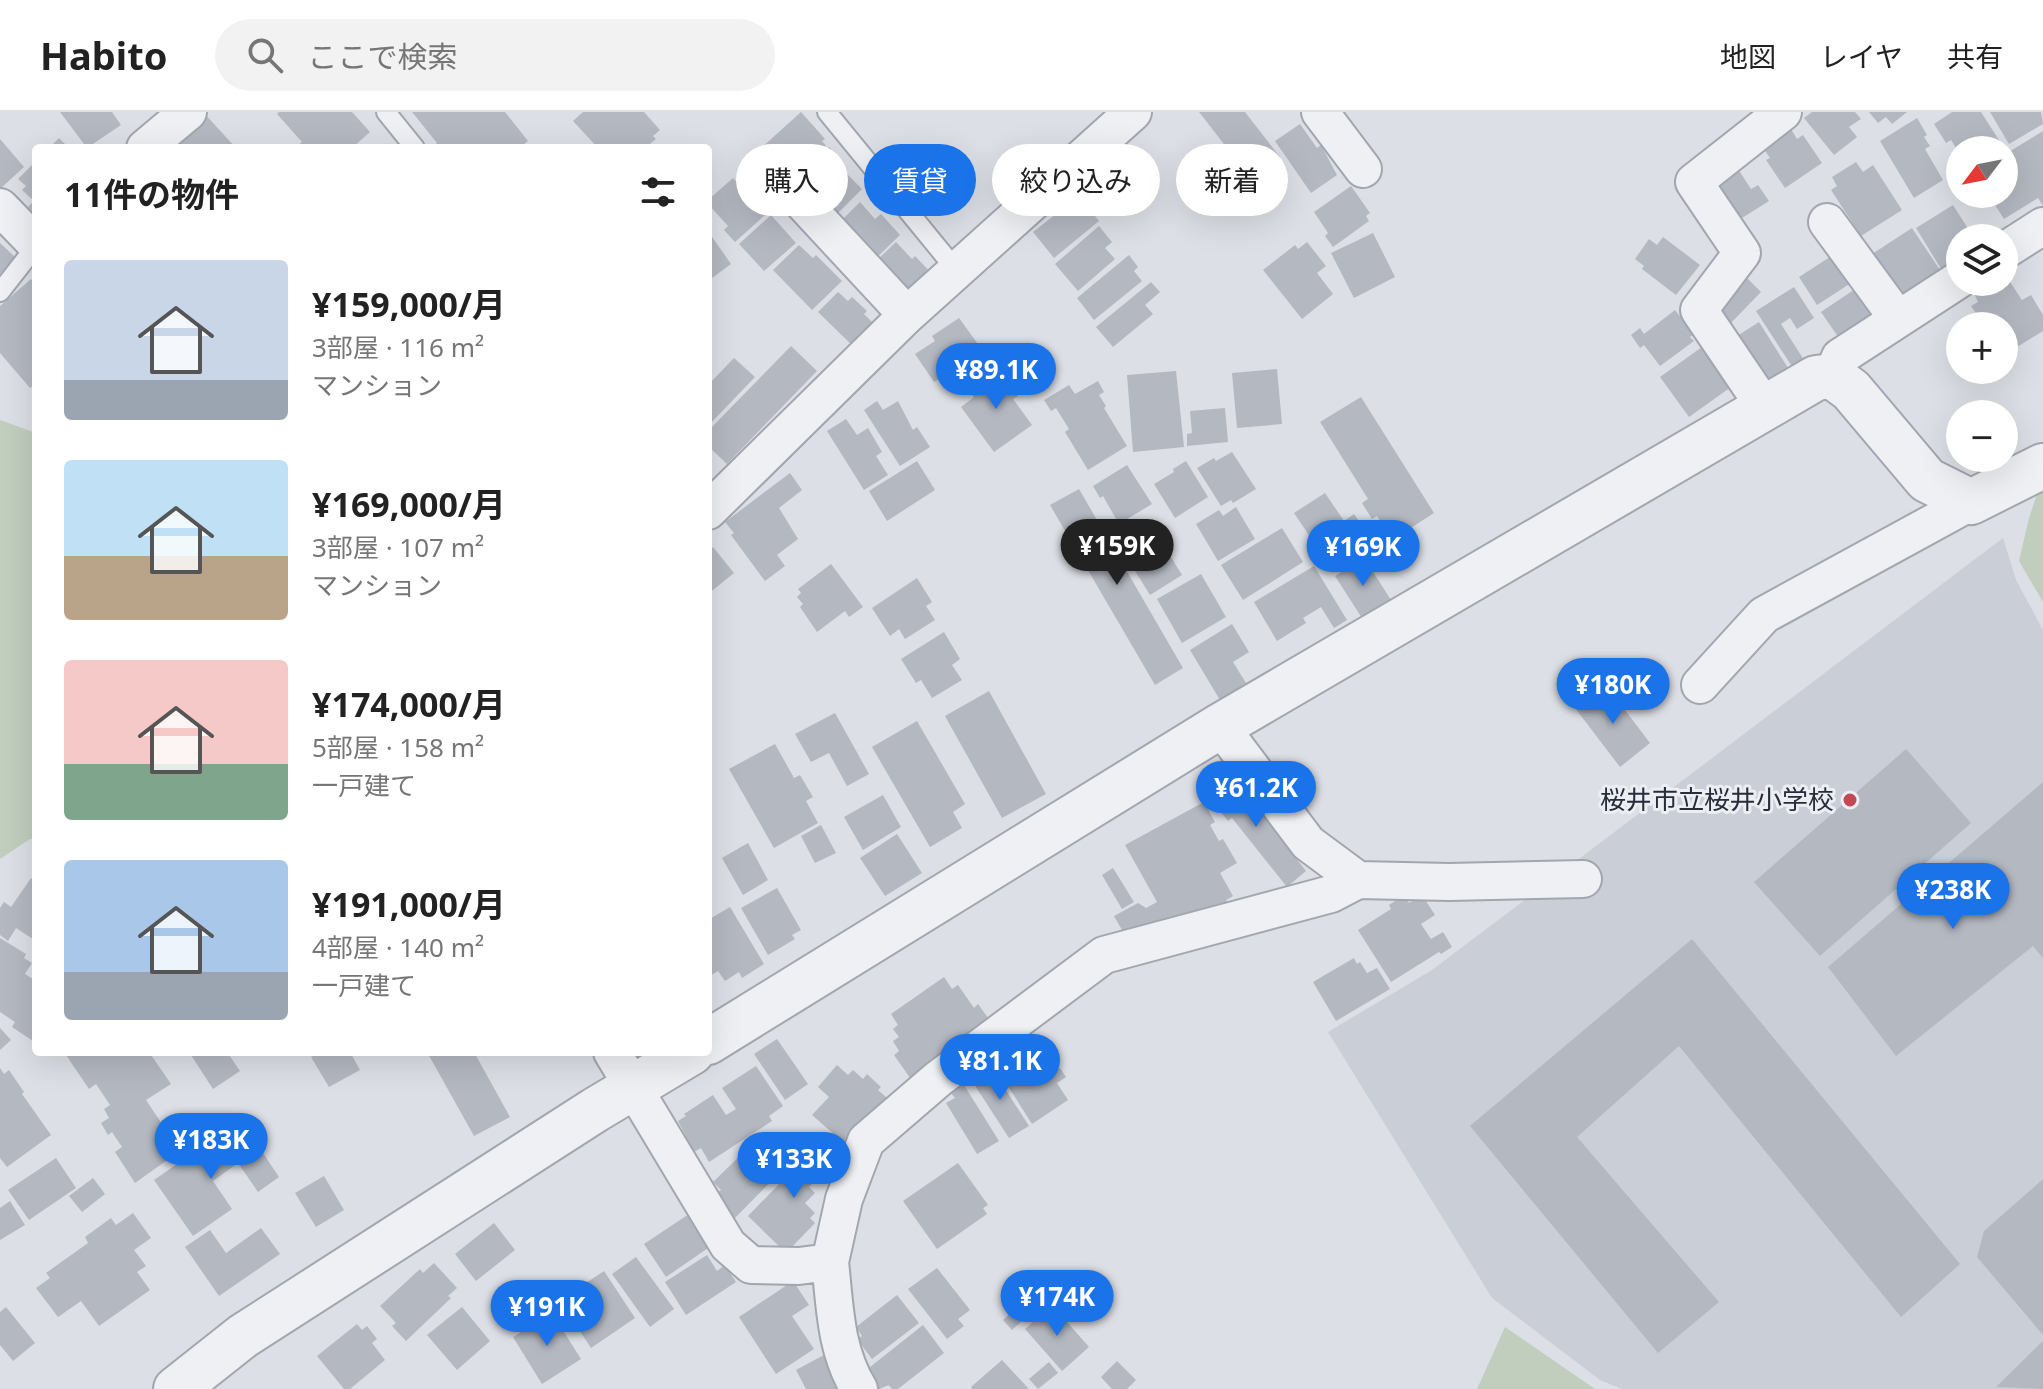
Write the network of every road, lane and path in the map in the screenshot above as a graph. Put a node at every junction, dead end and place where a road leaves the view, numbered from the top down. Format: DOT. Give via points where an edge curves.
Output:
graph roads {
  1 [pos="188,112"];
  2 [pos="386,112"];
  3 [pos="827,112"];
  4 [pos="1133,112"];
  5 [pos="1320,112"];
  6 [pos="1783,112"];
  7 [pos="150,144"];
  8 [pos="412,144"];
  9 [pos="1363,169"];
  10 [pos="0,207"];
  11 [pos="815,216"];
  12 [pos="1827,222"];
  13 [pos="2043,226"];
  14 [pos="32,241"];
  15 [pos="2018,242"];
  16 [pos="32,250"];
  17 [pos="957,271"];
  18 [pos="1946,288"];
  19 [pos="0,292"];
  20 [pos="907,315"];
  21 [pos="1898,319"];
  22 [pos="1832,376"];
  23 [pos="1766,409"];
  24 [pos="2043,466"];
  25 [pos="714,493"];
  26 [pos="1971,502"];
  27 [pos="1700,685"];
  28 [pos="1220,726"];
  29 [pos="1583,879"];
  30 [pos="1358,880"];
  31 [pos="712,1040"];
  32 [pos="677,1056"];
  33 [pos="623,1070"];
  34 [pos="830,1262"];
  35 [pos="176,1389"];
  36 [pos="859,1389"];
  1 -- 7 [label="street"];
  2 -- 8 [label="lane"];
  3 -- 17 [label="lane"];
  4 -- 17 [label="street"];
  5 -- 9 [label="street"];
  6 -- 23 [label="street" via="1694,182 1742,253 1699,310"];
  10 -- 14 [label="street"];
  11 -- 20 [label="street"];
  12 -- 21 [label="street"];
  13 -- 15 [label="street"];
  16 -- 19 [label="lane"];
  17 -- 20 [label="street"];
  18 -- 21 [label="street"];
  20 -- 25 [label="street"];
  21 -- 22 [label="street" via="1840,357"];
  22 -- 23 [label="street" via="1816,378"];
  22 -- 26 [label="street" via="1851,390 1927,480"];
  23 -- 28 [label="street"];
  24 -- 26 [label="street"];
  26 -- 27 [label="street" via="1764,615"];
  28 -- 30 [label="street" via="1308,843"];
  28 -- 31 [label="street"];
  29 -- 30 [label="street"];
  30 -- 34 [label="street" via="1331,894 1104,955 938,1079 866,1141 844,1199"];
  32 -- 33 [label="street"];
  33 -- 34 [label="street" via="728,1245 751,1265"];
  33 -- 35 [label="street" via="595,1110 243,1336"];
  34 -- 36 [label="street" via="839,1345"];
}
